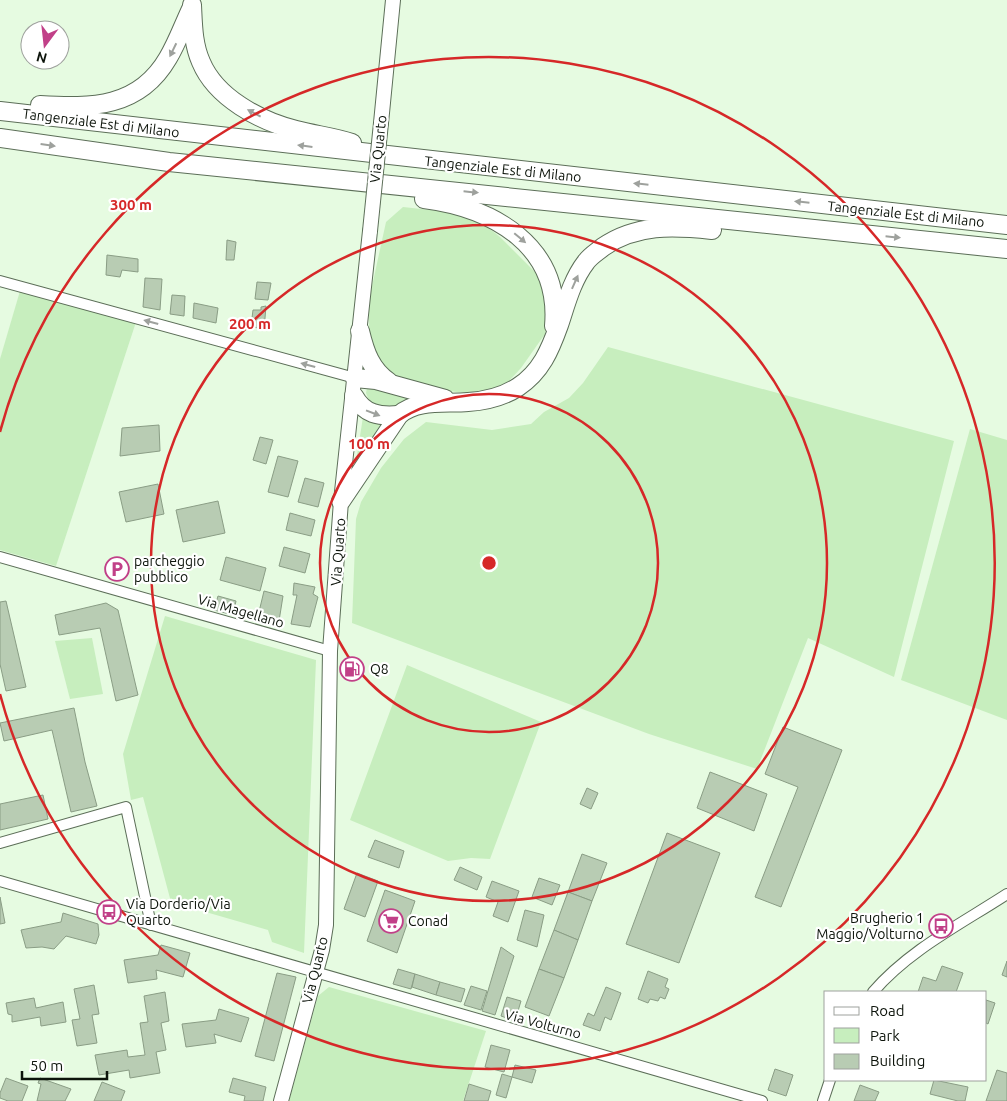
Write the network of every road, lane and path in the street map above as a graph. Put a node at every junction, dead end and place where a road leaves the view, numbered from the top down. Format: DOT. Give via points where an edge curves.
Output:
graph roads {
  1 [pos="393,0"];
  2 [pos="193,3"];
  3 [pos="0,102"];
  4 [pos="0,111"];
  5 [pos="0,138"];
  6 [pos="401,157"];
  7 [pos="169,162"];
  8 [pos="1007,225"];
  9 [pos="864,234"];
  10 [pos="1007,249"];
  11 [pos="0,281"];
  12 [pos="360,331"];
  13 [pos="552,344"];
  14 [pos="355,378"];
  15 [pos="394,385"];
  16 [pos="354,396"];
  17 [pos="460,403"];
  18 [pos="399,415"];
  19 [pos="341,501"];
  20 [pos="0,557"];
  21 [pos="330,651"];
  22 [pos="0,843"];
  23 [pos="0,881"];
  24 [pos="1007,894"];
  25 [pos="151,925"];
  26 [pos="316,972"];
  27 [pos="874,991"];
  28 [pos="830,1081"];
  29 [pos="281,1101"];
  30 [pos="762,1101"];
  31 [pos="823,1101"];
  1 -- 12 [label="street, Via Quarto, bridge"];
  2 -- 3 [label="highway, one-way" via="164,65 152,80 128,96 90,106"];
  6 -- 2 [label="highway, one-way" via="283,126 230,98 201,63 194,35"];
  6 -- 4 [label="highway, Tangenziale Est di Milano, one-way"];
  5 -- 7 [label="highway, Tangenziale Est di Milano, one-way"];
  8 -- 6 [label="highway, Tangenziale Est di Milano, one-way"];
  7 -- 9 [label="highway, Tangenziale Est di Milano, one-way"];
  7 -- 13 [label="highway, one-way" via="435,200 482,214 524,241 543,265 554,300"];
  9 -- 10 [label="highway, Tangenziale Est di Milano, one-way"];
  13 -- 9 [label="highway, one-way" via="574,284 586,262 607,244 631,232 669,227 765,234"];
  14 -- 11 [label="street, one-way"];
  12 -- 14 [label="street, Via Quarto"];
  12 -- 15 [label="highway" via="368,358"];
  13 -- 17 [label="highway" via="539,368 514,389 486,400"];
  14 -- 15 [label="highway"];
  14 -- 16 [label="street, Via Quarto"];
  15 -- 17 [label="highway"];
  16 -- 18 [label="highway, one-way" via="359,405 369,412"];
  16 -- 19 [label="street, Via Quarto"];
  17 -- 18 [label="highway" via="416,406"];
  18 -- 19 [label="highway"];
  19 -- 21 [label="street, Via Quarto"];
  20 -- 21 [label="street, Via Magellano"];
  21 -- 26 [label="street, Via Quarto" via="326,925"];
  22 -- 25 [label="street" via="126,807"];
  23 -- 25 [label="street, Via Volturno"];
  24 -- 27 [label="street" via="911,956"];
  25 -- 26 [label="street, Via Volturno"];
  26 -- 29 [label="street, Via Quarto"];
  26 -- 30 [label="street, Via Volturno"];
  28 -- 31 [label="street"];
}
